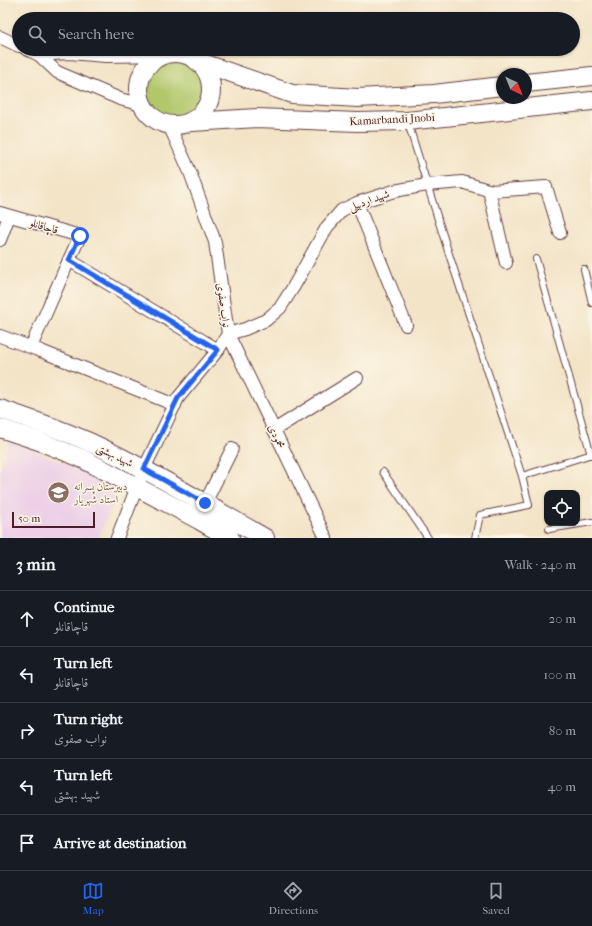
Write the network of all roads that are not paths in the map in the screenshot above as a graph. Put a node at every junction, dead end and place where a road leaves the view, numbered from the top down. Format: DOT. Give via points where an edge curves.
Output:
graph roads {
  1 [pos="0,37"];
  2 [pos="12,43"];
  3 [pos="40,56"];
  4 [pos="106,56"];
  5 [pos="163,56"];
  6 [pos="188,56"];
  7 [pos="197,61"];
  8 [pos="592,76"];
  9 [pos="532,82"];
  10 [pos="496,87"];
  11 [pos="592,101"];
  12 [pos="142,105"];
  13 [pos="407,121"];
  14 [pos="192,122"];
  15 [pos="169,125"];
  16 [pos="427,185"];
  17 [pos="489,190"];
  18 [pos="357,203"];
  19 [pos="5,215"];
  20 [pos="560,233"];
  21 [pos="0,240"];
  22 [pos="536,259"];
  23 [pos="69,260"];
  24 [pos="506,263"];
  25 [pos="584,269"];
  26 [pos="592,302"];
  27 [pos="406,325"];
  28 [pos="228,334"];
  29 [pos="0,336"];
  30 [pos="31,347"];
  31 [pos="218,350"];
  32 [pos="357,378"];
  33 [pos="175,405"];
  34 [pos="0,409"];
  35 [pos="0,428"];
  36 [pos="274,430"];
  37 [pos="232,450"];
  38 [pos="591,454"];
  39 [pos="144,469"];
  40 [pos="383,472"];
  41 [pos="522,476"];
  42 [pos="137,486"];
  43 [pos="205,503"];
  44 [pos="592,522"];
  45 [pos="549,529"];
  46 [pos="116,538"];
  47 [pos="230,538"];
  48 [pos="265,538"];
  49 [pos="326,538"];
  50 [pos="428,538"];
  51 [pos="475,538"];
  1 -- 2 [label="street"];
  3 -- 12 [label="street" via="57,72 120,99"];
  4 -- 5 [label="street"];
  5 -- 12 [label="main road" via="152,61 144,70 139,93"];
  6 -- 7 [label="main road"];
  7 -- 10 [label="main road, Kamarbandi Jnobi" via="292,94 358,98 434,94"];
  7 -- 14 [label="main road" via="208,75 211,92 208,104"];
  8 -- 9 [label="main road"];
  11 -- 13 [label="main road, Kamarbandi Jnobi"];
  12 -- 15 [label="main road" via="158,122"];
  13 -- 14 [label="main road, Kamarbandi Jnobi" via="257,118"];
  13 -- 16 [label="lane"];
  14 -- 15 [label="main road"];
  15 -- 28 [label="street, نواب صفوی" via="216,242"];
  16 -- 17 [label="street, شهید اردبیلی" via="462,182"];
  16 -- 18 [label="street, شهید اردبیلی" via="394,191"];
  16 -- 41 [label="lane"];
  17 -- 20 [label="street, شهید اردبیلی" via="546,187"];
  17 -- 24 [label="street"];
  18 -- 27 [label="street"];
  18 -- 28 [label="street, شهید اردبیلی" via="342,210 327,227 280,308 266,320"];
  19 -- 21 [label="street"];
  19 -- 23 [label="street, قاچاقانلو" via="80,236"];
  22 -- 38 [label="lane"];
  23 -- 30 [label="street"];
  23 -- 31 [label="street"];
  25 -- 26 [label="lane"];
  28 -- 31 [label="street, نواب صفوی"];
  28 -- 36 [label="street, محمودی"];
  29 -- 30 [label="street"];
  30 -- 33 [label="street"];
  31 -- 33 [label="street, نواب صفوی"];
  32 -- 36 [label="street"];
  33 -- 39 [label="street, نواب صفوی"];
  34 -- 39 [label="main road, شهید بهشتی" via="45,424"];
  35 -- 42 [label="main road, شهید بهشتی" via="80,458"];
  36 -- 49 [label="street, محمودی"];
  37 -- 43 [label="street"];
  38 -- 41 [label="lane"];
  39 -- 42 [label="street, نواب صفوی"];
  39 -- 43 [label="main road, شهید بهشتی"];
  40 -- 50 [label="lane"];
  41 -- 51 [label="lane" via="529,505 480,515"];
  42 -- 46 [label="street"];
  42 -- 47 [label="main road, شهید بهشتی"];
  43 -- 48 [label="main road, شهید بهشتی"];
  44 -- 45 [label="lane"];
}
